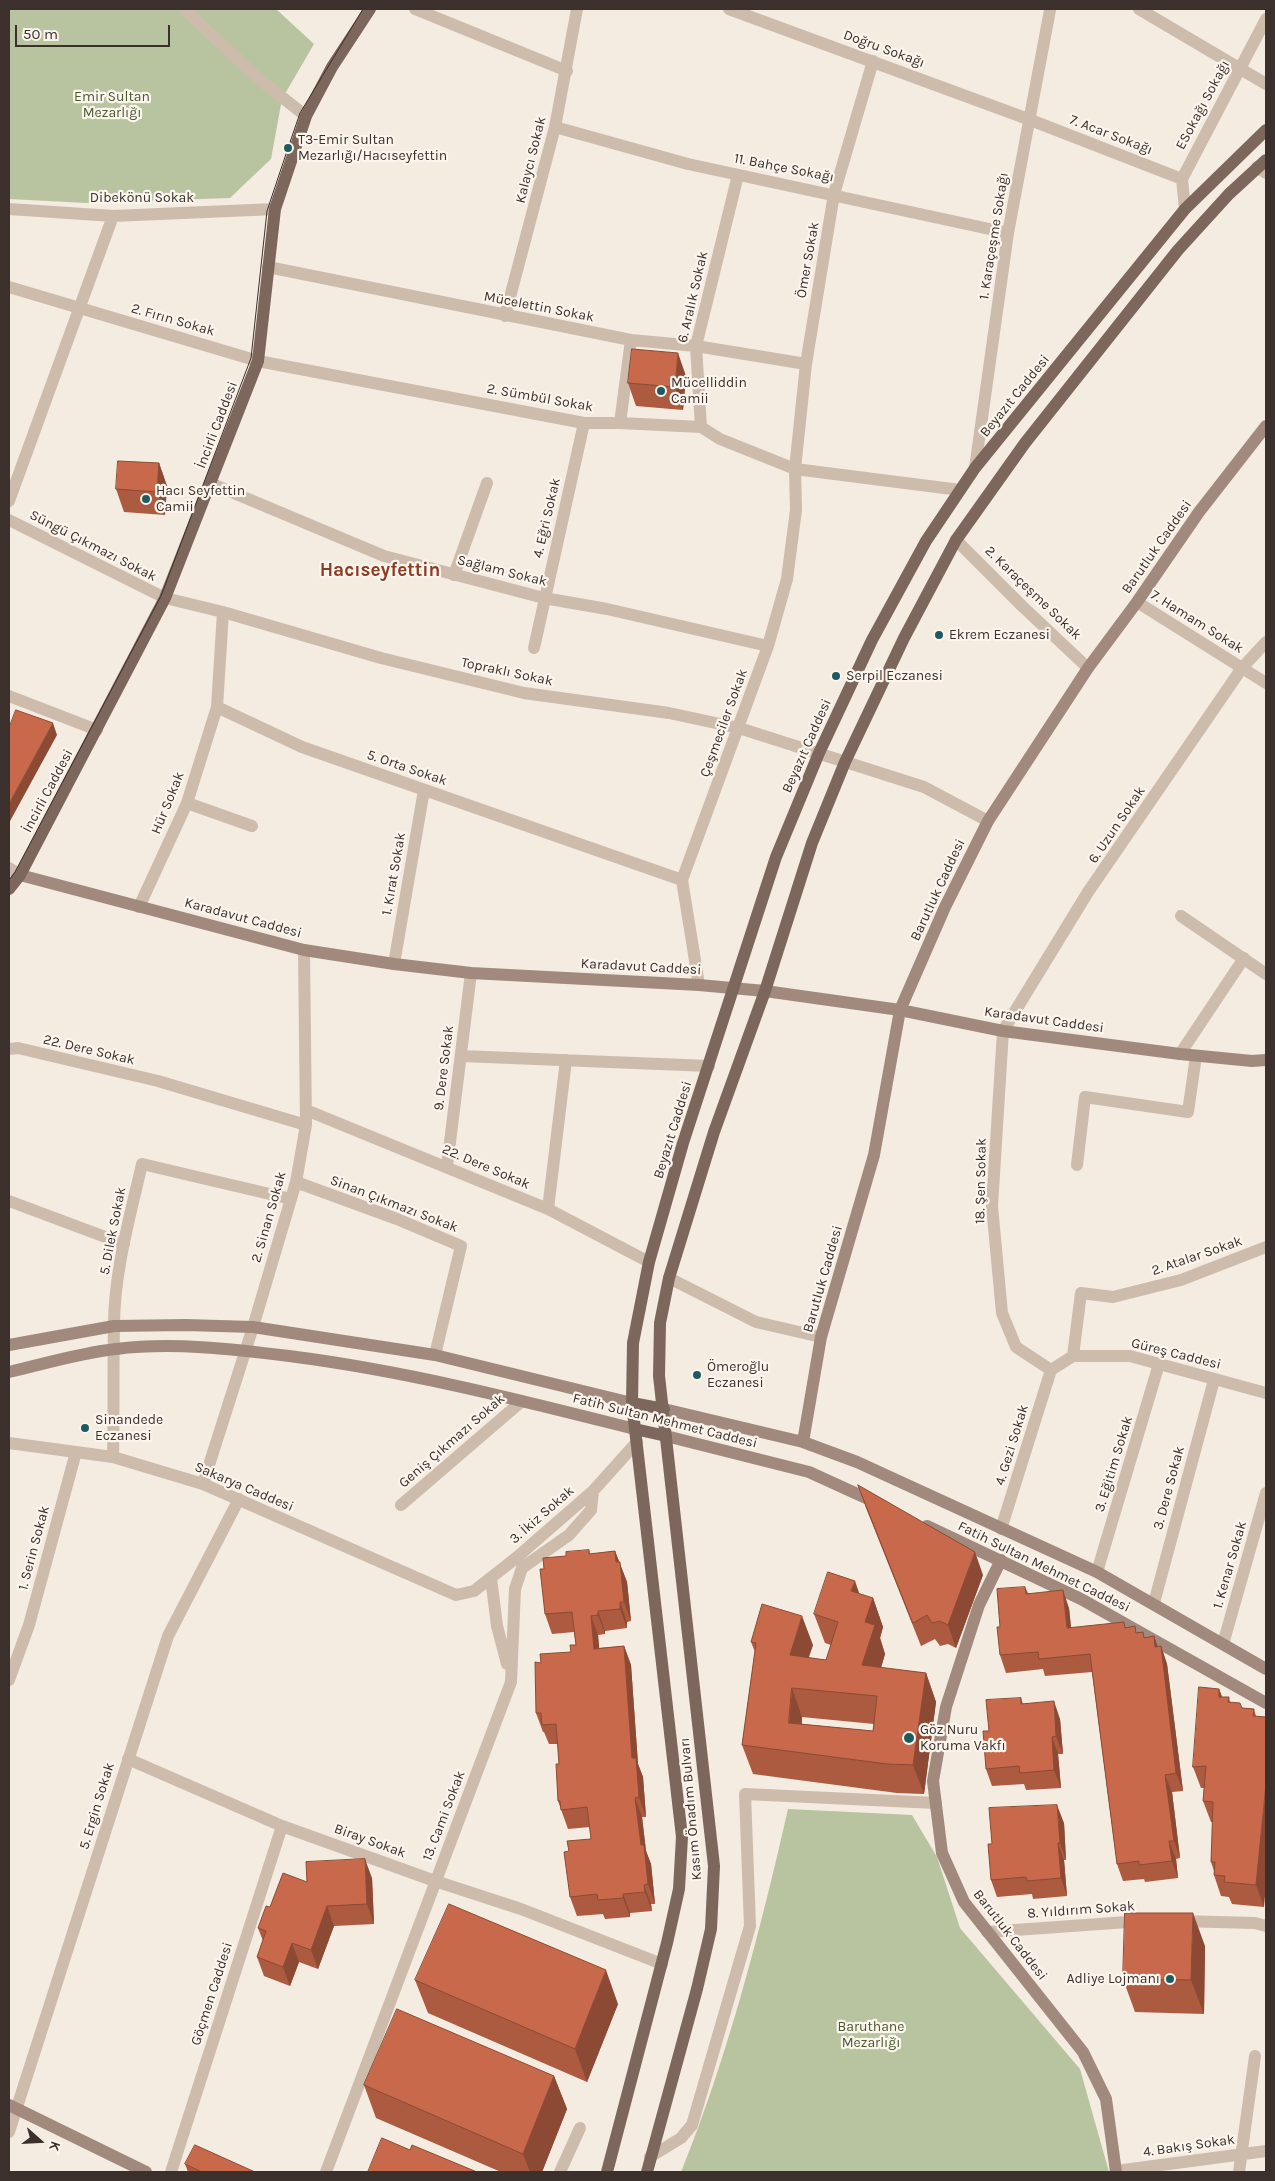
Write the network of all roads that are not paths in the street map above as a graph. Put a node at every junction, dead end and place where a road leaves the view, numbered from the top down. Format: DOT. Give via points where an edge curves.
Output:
graph roads {
  1 [pos="184,9"];
  2 [pos="370,9"];
  3 [pos="415,9"];
  4 [pos="577,9"];
  5 [pos="729,9"];
  6 [pos="1053,9"];
  7 [pos="1139,9"];
  8 [pos="752,12"];
  9 [pos="1266,19"];
  10 [pos="873,61"];
  11 [pos="1240,68"];
  12 [pos="567,72"];
  13 [pos="1266,84"];
  14 [pos="306,116"];
  15 [pos="1028,119"];
  16 [pos="555,127"];
  17 [pos="1266,130"];
  18 [pos="1263,167"];
  19 [pos="738,174"];
  20 [pos="1182,179"];
  21 [pos="834,194"];
  22 [pos="9,209"];
  23 [pos="275,209"];
  24 [pos="1186,209"];
  25 [pos="113,216"];
  26 [pos="1008,232"];
  27 [pos="268,267"];
  28 [pos="9,287"];
  29 [pos="80,308"];
  30 [pos="506,316"];
  31 [pos="631,340"];
  32 [pos="696,346"];
  33 [pos="258,361"];
  34 [pos="806,364"];
  35 [pos="620,422"];
  36 [pos="584,423"];
  37 [pos="1266,426"];
  38 [pos="701,427"];
  39 [pos="975,468"];
  40 [pos="795,469"];
  41 [pos="210,483"];
  42 [pos="487,483"];
  43 [pos="960,490"];
  44 [pos="9,501"];
  45 [pos="9,520"];
  46 [pos="956,540"];
  47 [pos="454,575"];
  48 [pos="165,598"];
  49 [pos="544,598"];
  50 [pos="1137,602"];
  51 [pos="223,612"];
  52 [pos="1266,642"];
  53 [pos="768,646"];
  54 [pos="534,648"];
  55 [pos="1088,668"];
  56 [pos="1242,668"];
  57 [pos="1266,683"];
  58 [pos="9,696"];
  59 [pos="217,706"];
  60 [pos="739,728"];
  61 [pos="97,730"];
  62 [pos="819,753"];
  63 [pos="845,762"];
  64 [pos="424,790"];
  65 [pos="186,804"];
  66 [pos="988,821"];
  67 [pos="252,826"];
  68 [pos="9,868"];
  69 [pos="20,875"];
  70 [pos="682,880"];
  71 [pos="9,889"];
  72 [pos="139,907"];
  73 [pos="1181,916"];
  74 [pos="304,950"];
  75 [pos="1244,958"];
  76 [pos="394,964"];
  77 [pos="471,973"];
  78 [pos="1266,974"];
  79 [pos="698,985"];
  80 [pos="734,988"];
  81 [pos="765,991"];
  82 [pos="900,1010"];
  83 [pos="1003,1031"];
  84 [pos="9,1050"];
  85 [pos="1180,1054"];
  86 [pos="461,1056"];
  87 [pos="1196,1056"];
  88 [pos="566,1060"];
  89 [pos="1266,1060"];
  90 [pos="709,1066"];
  91 [pos="306,1110"];
  92 [pos="306,1125"];
  93 [pos="1077,1165"];
  94 [pos="446,1166"];
  95 [pos="296,1182"];
  96 [pos="291,1199"];
  97 [pos="9,1201"];
  98 [pos="548,1209"];
  99 [pos="124,1244"];
  100 [pos="1266,1247"];
  101 [pos="649,1262"];
  102 [pos="669,1278"];
  103 [pos="114,1326"];
  104 [pos="254,1327"];
  105 [pos="821,1337"];
  106 [pos="9,1345"];
  107 [pos="115,1349"];
  108 [pos="246,1350"];
  109 [pos="435,1355"];
  110 [pos="1074,1356"];
  111 [pos="1159,1364"];
  112 [pos="1051,1370"];
  113 [pos="9,1372"];
  114 [pos="1214,1380"];
  115 [pos="1266,1393"];
  116 [pos="522,1400"];
  117 [pos="632,1403"];
  118 [pos="664,1409"];
  119 [pos="635,1429"];
  120 [pos="666,1436"];
  121 [pos="637,1442"];
  122 [pos="803,1442"];
  123 [pos="9,1443"];
  124 [pos="76,1452"];
  125 [pos="113,1457"];
  126 [pos="203,1484"];
  127 [pos="593,1490"];
  128 [pos="1266,1493"];
  129 [pos="239,1499"];
  130 [pos="401,1505"];
  131 [pos="888,1508"];
  132 [pos="914,1520"];
  133 [pos="1001,1529"];
  134 [pos="1001,1560"];
  135 [pos="1097,1572"];
  136 [pos="491,1578"];
  137 [pos="456,1595"];
  138 [pos="1154,1603"];
  139 [pos="1223,1644"];
  140 [pos="1266,1669"];
  141 [pos="9,1680"];
  142 [pos="511,1682"];
  143 [pos="1266,1703"];
  144 [pos="128,1759"];
  145 [pos="936,1803"];
  146 [pos="282,1826"];
  147 [pos="435,1881"];
  148 [pos="1266,1926"];
  149 [pos="987,1932"];
  150 [pos="662,1964"];
  151 [pos="1255,2056"];
  152 [pos="13,2107"];
  153 [pos="580,2128"];
  154 [pos="9,2132"];
  155 [pos="1266,2151"];
  156 [pos="1242,2154"];
  157 [pos="650,2157"];
  158 [pos="146,2172"];
  159 [pos="171,2172"];
  160 [pos="326,2172"];
  161 [pos="560,2172"];
  162 [pos="607,2172"];
  163 [pos="646,2172"];
  164 [pos="1116,2172"];
  165 [pos="1239,2172"];
  1 -- 14 [label="street" via="260,80"];
  2 -- 14 [label="main road, İncirli Caddesi" via="332,67"];
  3 -- 12 [label="street"];
  4 -- 12 [label="street, Kalaycı Sokak"];
  5 -- 8 [label="street, Doğru Sokağı"];
  6 -- 15 [label="street, 1. Karaçeşme Sokağı"];
  7 -- 11 [label="street"];
  8 -- 10 [label="street, Doğru Sokağı"];
  9 -- 11 [label="street, ESokağı Sokağı"];
  10 -- 15 [label="street, Doğru Sokağı"];
  10 -- 21 [label="street, Ömer Sokak"];
  11 -- 13 [label="street"];
  11 -- 20 [label="street, ESokağı Sokağı"];
  12 -- 16 [label="street, Kalaycı Sokak"];
  14 -- 23 [label="main road, İncirli Caddesi"];
  15 -- 20 [label="street, 7. Acar Sokağı"];
  15 -- 26 [label="street, 1. Karaçeşme Sokağı"];
  16 -- 19 [label="street, 11. Bahçe Sokağı" via="688,164"];
  16 -- 30 [label="street, Kalaycı Sokak"];
  17 -- 24 [label="main road, Beyazıt Caddesi"];
  18 -- 46 [label="main road" via="1229,194 1128,310 1025,442"];
  19 -- 21 [label="street, 11. Bahçe Sokağı"];
  19 -- 32 [label="street, 6. Aralık Sokak"];
  20 -- 24 [label="street"];
  21 -- 26 [label="street, 11. Bahçe Sokağı"];
  21 -- 34 [label="street, Ömer Sokak"];
  22 -- 25 [label="street, Dibekönü Sokak"];
  23 -- 25 [label="street, Dibekönü Sokak"];
  23 -- 27 [label="main road, İncirli Caddesi"];
  24 -- 39 [label="main road, Beyazıt Caddesi"];
  25 -- 29 [label="street"];
  26 -- 39 [label="street, 1. Karaçeşme Sokağı"];
  27 -- 30 [label="street, Mücelettin Sokak"];
  27 -- 33 [label="main road, İncirli Caddesi"];
  28 -- 29 [label="street, 2. Fırın Sokak"];
  29 -- 33 [label="street, 2. Fırın Sokak"];
  29 -- 44 [label="street"];
  30 -- 31 [label="street, Mücelettin Sokak"];
  31 -- 32 [label="street, Mücelettin Sokak"];
  31 -- 35 [label="street"];
  32 -- 34 [label="street, Mücelettin Sokak"];
  32 -- 38 [label="street, 6. Aralık Sokak"];
  33 -- 36 [label="street, 2. Sümbül Sokak"];
  33 -- 41 [label="main road, İncirli Caddesi"];
  34 -- 40 [label="street, Ömer Sokak"];
  35 -- 36 [label="street, 2. Sümbül Sokak"];
  35 -- 38 [label="street, 2. Sümbül Sokak"];
  36 -- 49 [label="street, 4. Eğri Sokak"];
  37 -- 50 [label="main road, Barutluk Caddesi" via="1199,512"];
  38 -- 40 [label="street, 2. Sümbül Sokak"];
  39 -- 43 [label="main road, Beyazıt Caddesi"];
  40 -- 43 [label="street, 2. Sümbül Sokak"];
  40 -- 53 [label="street, Çeşmeciler Sokak" via="796,510 787,579"];
  41 -- 47 [label="street, Sağlam Sokak" via="384,556"];
  41 -- 48 [label="main road, İncirli Caddesi"];
  42 -- 47 [label="street"];
  43 -- 62 [label="main road, Beyazıt Caddesi" via="926,541 872,640"];
  45 -- 48 [label="street, Süngü Çıkmazı Sokak"];
  46 -- 55 [label="street, 2. Karaçeşme Sokak"];
  46 -- 63 [label="main road" via="904,638"];
  47 -- 49 [label="street, Sağlam Sokak"];
  48 -- 51 [label="street, Topraklı Sokak"];
  48 -- 61 [label="main road, İncirli Caddesi"];
  49 -- 53 [label="street, Sağlam Sokak"];
  49 -- 54 [label="street, 4. Eğri Sokak"];
  50 -- 55 [label="main road, Barutluk Caddesi"];
  50 -- 56 [label="street, 7. Hamam Sokak"];
  51 -- 59 [label="street"];
  51 -- 60 [label="street, Topraklı Sokak" via="381,658 524,693 669,713"];
  52 -- 56 [label="street, 6. Uzun Sokak"];
  53 -- 60 [label="street, Çeşmeciler Sokak"];
  55 -- 66 [label="main road, Barutluk Caddesi"];
  56 -- 57 [label="street, 7. Hamam Sokak"];
  56 -- 83 [label="street, 6. Uzun Sokak" via="1088,892"];
  58 -- 61 [label="street"];
  59 -- 64 [label="street, 5. Orta Sokak" via="302,747"];
  59 -- 65 [label="street, Hür Sokak"];
  60 -- 62 [label="street, Topraklı Sokak"];
  60 -- 70 [label="street, Çeşmeciler Sokak"];
  61 -- 69 [label="main road, İncirli Caddesi"];
  62 -- 63 [label="street, Topraklı Sokak"];
  62 -- 80 [label="main road, Beyazıt Caddesi" via="776,857"];
  63 -- 66 [label="street, Topraklı Sokak" via="924,787"];
  63 -- 81 [label="main road" via="812,843"];
  64 -- 70 [label="street, 5. Orta Sokak"];
  64 -- 76 [label="street, 1. Kırat Sokak"];
  65 -- 67 [label="street"];
  65 -- 72 [label="street, Hür Sokak"];
  66 -- 82 [label="main road, Barutluk Caddesi" via="945,906"];
  68 -- 69 [label="street"];
  69 -- 71 [label="main road, İncirli Caddesi"];
  69 -- 72 [label="main road, Karadavut Caddesi"];
  70 -- 79 [label="street, Çeşmeciler Sokak"];
  72 -- 74 [label="main road, Karadavut Caddesi"];
  73 -- 75 [label="street"];
  74 -- 76 [label="main road, Karadavut Caddesi"];
  74 -- 91 [label="street, 2. Sinan Sokak"];
  75 -- 78 [label="street"];
  75 -- 85 [label="street"];
  76 -- 77 [label="main road, Karadavut Caddesi"];
  77 -- 79 [label="main road, Karadavut Caddesi"];
  77 -- 86 [label="street, 9. Dere Sokak"];
  79 -- 80 [label="main road, Karadavut Caddesi"];
  80 -- 81 [label="main road, Karadavut Caddesi"];
  80 -- 90 [label="main road, Beyazıt Caddesi"];
  81 -- 82 [label="main road, Karadavut Caddesi"];
  81 -- 102 [label="main road" via="714,1132"];
  82 -- 83 [label="main road, Karadavut Caddesi"];
  82 -- 105 [label="main road, Barutluk Caddesi" via="874,1155"];
  83 -- 85 [label="main road, Karadavut Caddesi"];
  83 -- 112 [label="street, 18. Şen Sokak" via="992,1206 1002,1313 1016,1347"];
  84 -- 92 [label="street, 22. Dere Sokak" via="18,1048 158,1082"];
  85 -- 87 [label="main road, Karadavut Caddesi"];
  86 -- 88 [label="street"];
  86 -- 94 [label="street, 9. Dere Sokak"];
  87 -- 89 [label="main road, Karadavut Caddesi"];
  87 -- 93 [label="street" via="1188,1112 1086,1097"];
  88 -- 90 [label="street"];
  88 -- 98 [label="street"];
  90 -- 101 [label="main road, Beyazıt Caddesi"];
  91 -- 92 [label="street, 2. Sinan Sokak"];
  91 -- 94 [label="street, 22. Dere Sokak"];
  92 -- 95 [label="street, 2. Sinan Sokak"];
  94 -- 98 [label="street, 22. Dere Sokak"];
  95 -- 96 [label="street, 2. Sinan Sokak"];
  95 -- 109 [label="street, Sinan Çıkmazı Sokak" via="461,1246"];
  96 -- 99 [label="street, 5. Dilek Sokak" via="142,1164"];
  96 -- 104 [label="street, 2. Sinan Sokak"];
  97 -- 99 [label="street"];
  98 -- 101 [label="street, 22. Dere Sokak"];
  99 -- 103 [label="street, 5. Dilek Sokak"];
  100 -- 110 [label="street, 2. Atalar Sokak" via="1181,1280 1114,1297 1081,1294"];
  101 -- 117 [label="main road, Beyazıt Caddesi" via="633,1344"];
  102 -- 105 [label="street" via="756,1322"];
  102 -- 118 [label="main road" via="660,1323 659,1376"];
  103 -- 104 [label="main road, Fatih Sultan Mehmet Caddesi"];
  103 -- 106 [label="main road, Fatih Sultan Mehmet Caddesi"];
  103 -- 107 [label="street, 5. Dilek Sokak"];
  104 -- 108 [label="street, 2. Sinan Sokak"];
  104 -- 109 [label="main road, Fatih Sultan Mehmet Caddesi"];
  105 -- 122 [label="main road, Barutluk Caddesi"];
  107 -- 108 [label="main road, Fatih Sultan Mehmet Caddesi"];
  107 -- 113 [label="main road, Fatih Sultan Mehmet Caddesi"];
  107 -- 125 [label="street, 5. Dilek Sokak"];
  108 -- 116 [label="main road, Fatih Sultan Mehmet Caddesi" via="362,1365"];
  108 -- 126 [label="street, 2. Sinan Sokak"];
  109 -- 117 [label="main road, Fatih Sultan Mehmet Caddesi"];
  110 -- 111 [label="street, Güreş Caddesi" via="1130,1356"];
  110 -- 112 [label="street"];
  111 -- 114 [label="street, Güreş Caddesi"];
  111 -- 135 [label="street, 3. Eğitim Sokak"];
  112 -- 133 [label="street, 4. Gezi Sokak"];
  114 -- 115 [label="street, Güreş Caddesi"];
  114 -- 138 [label="street, 3. Dere Sokak"];
  116 -- 119 [label="main road, Fatih Sultan Mehmet Caddesi"];
  116 -- 130 [label="street, Geniş Çıkmazı Sokak"];
  117 -- 118 [label="main road, Fatih Sultan Mehmet Caddesi"];
  117 -- 119 [label="main road, Beyazıt Caddesi"];
  118 -- 120 [label="main road"];
  118 -- 122 [label="main road, Fatih Sultan Mehmet Caddesi"];
  119 -- 120 [label="main road, Fatih Sultan Mehmet Caddesi"];
  119 -- 121 [label="main road, Kasım Önadım Bulvarı"];
  120 -- 131 [label="main road, Fatih Sultan Mehmet Caddesi" via="809,1472"];
  120 -- 157 [label="main road, Kasım Önadım Bulvarı" via="714,1866 711,1929"];
  121 -- 127 [label="street, 3. İkiz Sokak"];
  121 -- 150 [label="main road, Kasım Önadım Bulvarı" via="682,1837 679,1889"];
  122 -- 133 [label="main road, Fatih Sultan Mehmet Caddesi" via="857,1462"];
  123 -- 124 [label="street, Sakarya Caddesi"];
  124 -- 125 [label="street, Sakarya Caddesi"];
  124 -- 141 [label="street, 1. Serin Sokak" via="29,1625"];
  125 -- 126 [label="street, Sakarya Caddesi"];
  126 -- 129 [label="street, Sakarya Caddesi"];
  127 -- 136 [label="street, 3. İkiz Sokak"];
  127 -- 142 [label="street, 13. Cami Sokak" via="591,1510 569,1535 522,1568 515,1589"];
  128 -- 139 [label="street, 1. Kenar Sokak"];
  129 -- 137 [label="street, Sakarya Caddesi"];
  129 -- 144 [label="street, 5. Ergin Sokak" via="168,1636"];
  132 -- 134 [label="main road, Fatih Sultan Mehmet Caddesi"];
  133 -- 135 [label="main road, Fatih Sultan Mehmet Caddesi"];
  134 -- 143 [label="main road, Fatih Sultan Mehmet Caddesi" via="1082,1599"];
  134 -- 145 [label="main road, Barutluk Caddesi" via="979,1605 946,1707 933,1781"];
  135 -- 138 [label="main road, Fatih Sultan Mehmet Caddesi"];
  136 -- 137 [label="street, 3. İkiz Sokak" via="474,1591"];
  136 -- 142 [label="street" via="497,1626"];
  138 -- 139 [label="main road, Fatih Sultan Mehmet Caddesi"];
  139 -- 140 [label="main road, Fatih Sultan Mehmet Caddesi"];
  142 -- 147 [label="street, 13. Cami Sokak"];
  144 -- 146 [label="street, Biray Sokak"];
  144 -- 152 [label="street, 5. Ergin Sokak"];
  145 -- 149 [label="main road, Barutluk Caddesi" via="942,1853 964,1902"];
  145 -- 157 [label="street" via="745,1794 750,1926 692,2125 681,2138"];
  146 -- 147 [label="street, Biray Sokak"];
  146 -- 159 [label="street, Göçmen Caddesi"];
  147 -- 150 [label="street, Biray Sokak" via="521,1909"];
  147 -- 160 [label="street, 13. Cami Sokak"];
  148 -- 149 [label="street, 8. Yıldırım Sokak" via="1159,1920"];
  149 -- 164 [label="main road, Barutluk Caddesi" via="1083,2052 1106,2098"];
  150 -- 162 [label="main road, Kasım Önadım Bulvarı"];
  151 -- 156 [label="street"];
  152 -- 154 [label="street, 5. Ergin Sokak"];
  152 -- 158 [label="main road"];
  153 -- 161 [label="street"];
  155 -- 156 [label="street, 4. Bakış Sokak"];
  156 -- 164 [label="street, 4. Bakış Sokak"];
  156 -- 165 [label="street"];
  157 -- 163 [label="main road, Kasım Önadım Bulvarı"];
}
